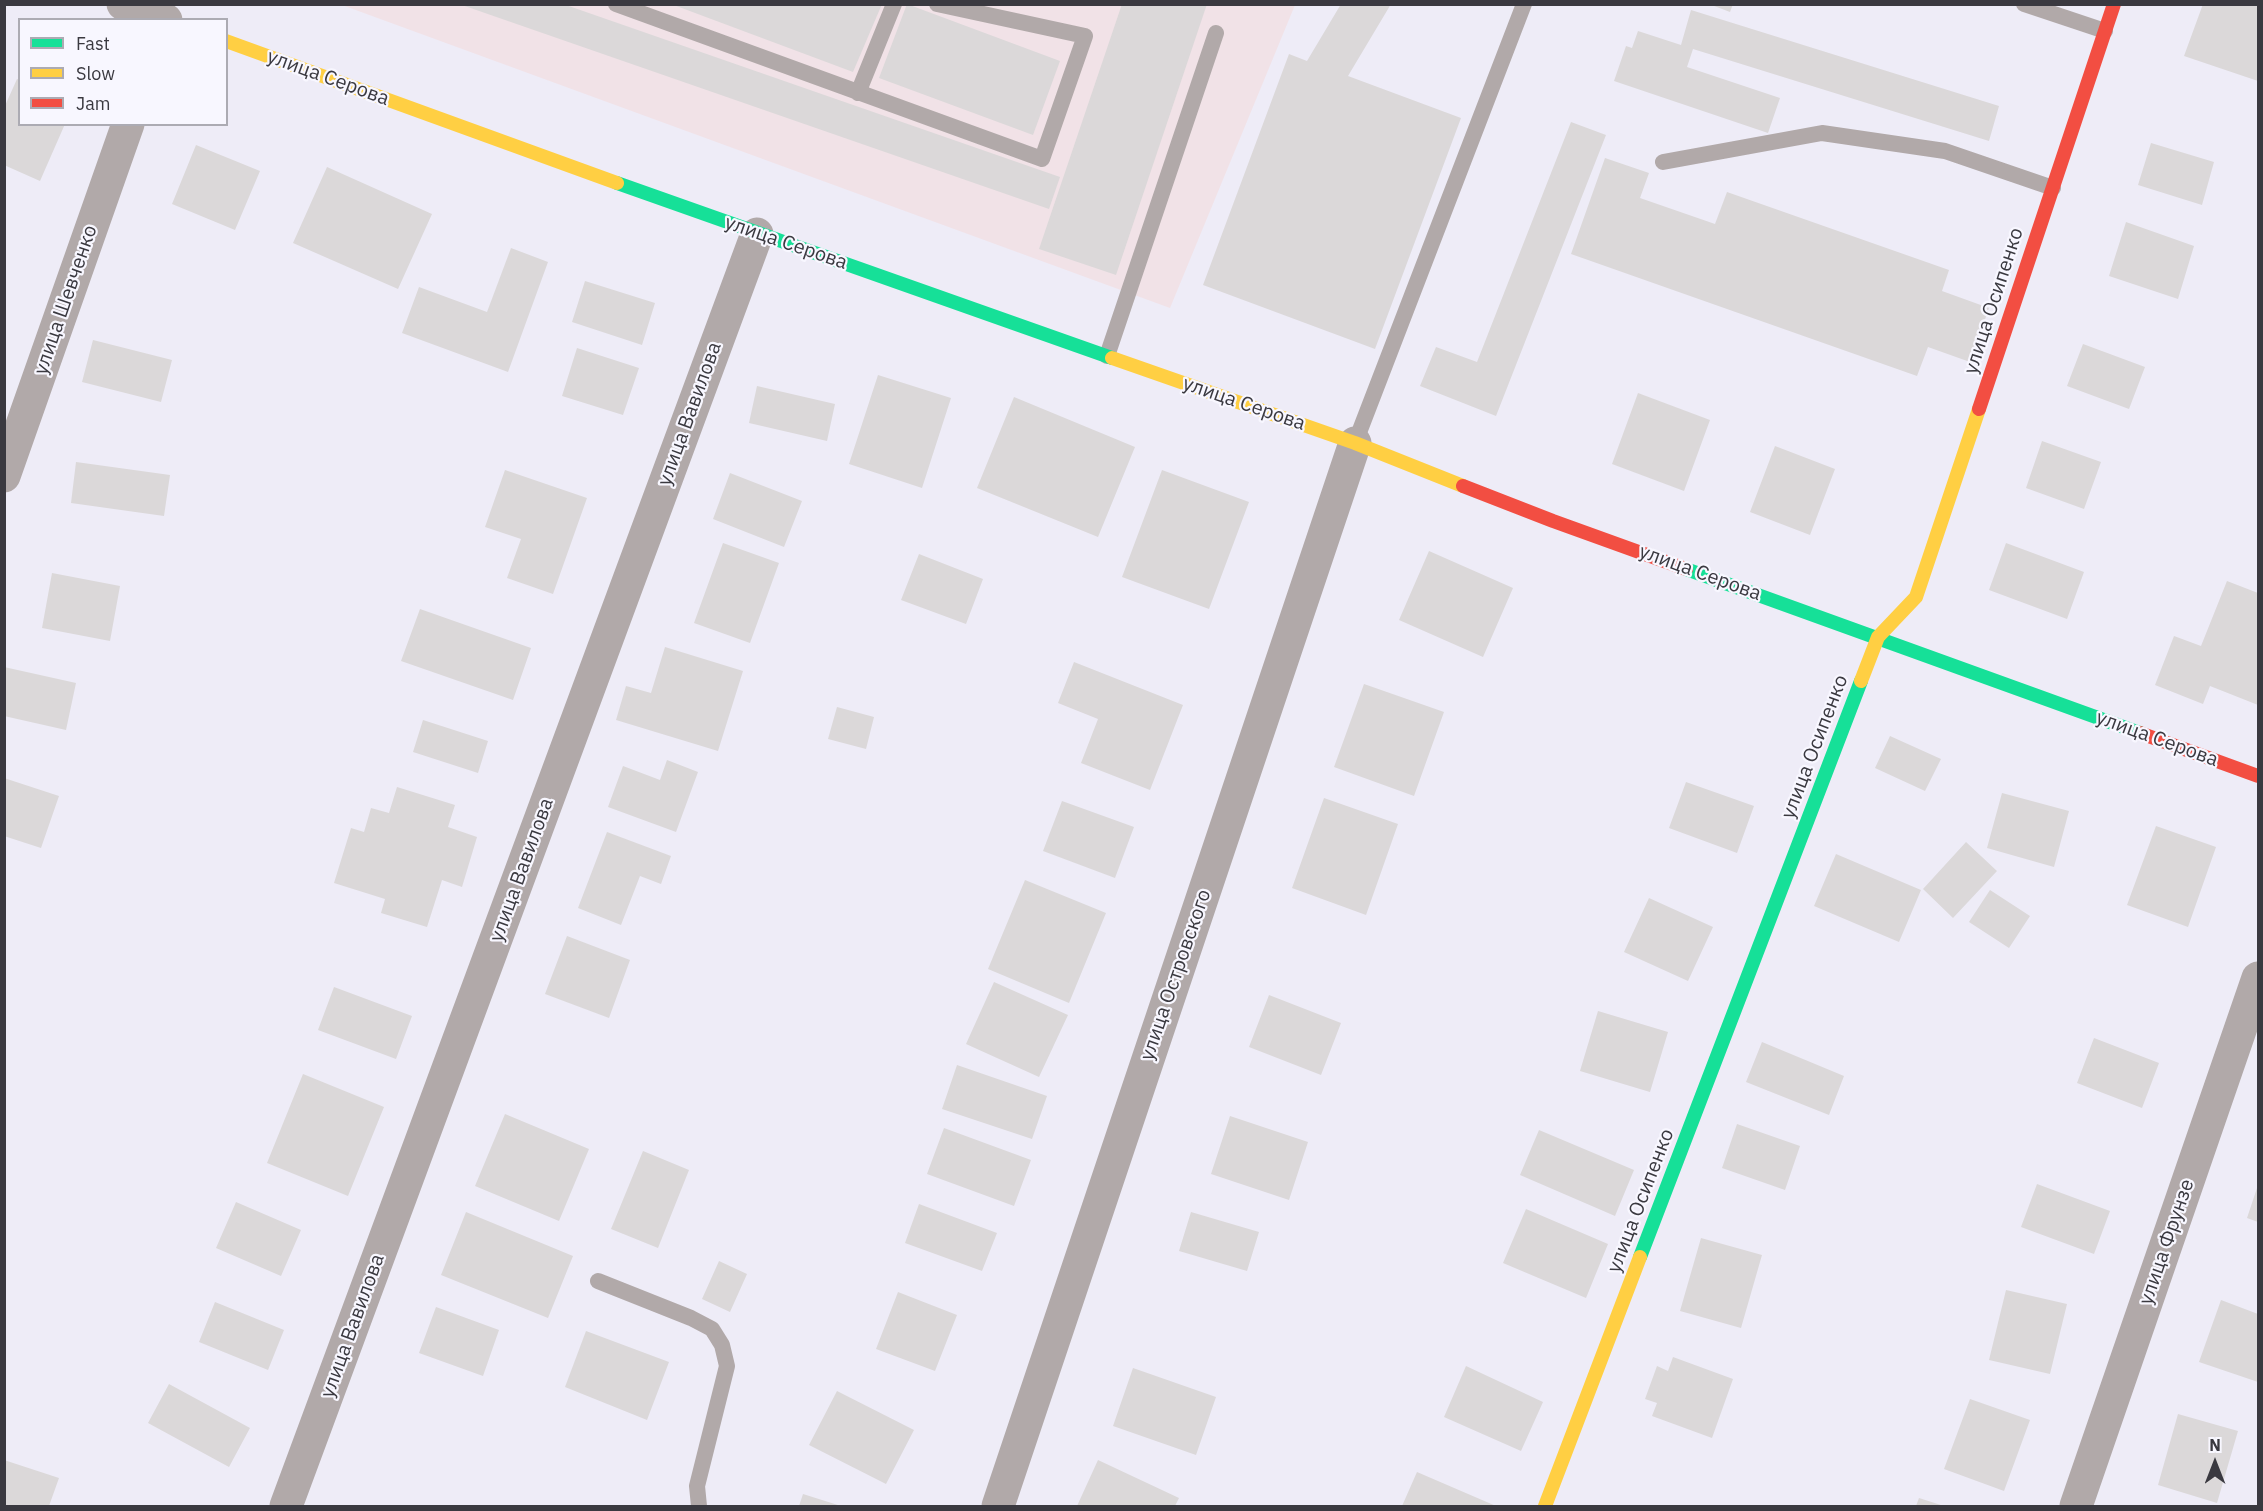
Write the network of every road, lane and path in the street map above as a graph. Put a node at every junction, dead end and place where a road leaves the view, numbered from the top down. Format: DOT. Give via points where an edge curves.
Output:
graph roads {
  1 [pos="123,4"];
  2 [pos="616,4"];
  3 [pos="894,4"];
  4 [pos="937,4"];
  5 [pos="1524,4"];
  6 [pos="2024,4"];
  7 [pos="2114,4"];
  8 [pos="162,18"];
  9 [pos="2105,31"];
  10 [pos="1216,33"];
  11 [pos="228,42"];
  12 [pos="858,93"];
  13 [pos="127,126"];
  14 [pos="1663,162"];
  15 [pos="2053,188"];
  16 [pos="757,234"];
  17 [pos="1107,356"];
  18 [pos="1355,443"];
  19 [pos="4,476"];
  20 [pos="1878,637"];
  21 [pos="2259,776"];
  22 [pos="2259,978"];
  23 [pos="598,1281"];
  24 [pos="286,1506"];
  25 [pos="699,1506"];
  26 [pos="998,1506"];
  27 [pos="1545,1506"];
  28 [pos="2076,1506"];
  1 -- 8 [label="street"];
  2 -- 12 [label="lane"];
  3 -- 12 [label="lane"];
  4 -- 12 [label="lane" via="1085,36 1042,159"];
  5 -- 18 [label="lane"];
  6 -- 9 [label="lane"];
  7 -- 9 [label="street, улица Осипенко"];
  9 -- 15 [label="street, улица Осипенко"];
  10 -- 17 [label="lane"];
  11 -- 16 [label="street, улица Серова"];
  13 -- 19 [label="street, улица Шевченко"];
  14 -- 15 [label="lane" via="1822,134 1945,151"];
  15 -- 20 [label="street, улица Осипенко" via="1916,597"];
  16 -- 17 [label="street, улица Серова"];
  16 -- 24 [label="street, улица Вавилова"];
  17 -- 18 [label="street, улица Серова"];
  18 -- 20 [label="street, улица Серова" via="1553,520"];
  18 -- 26 [label="street, улица Островского"];
  20 -- 21 [label="street, улица Серова"];
  20 -- 27 [label="street, улица Осипенко"];
  22 -- 28 [label="street, улица Фрунзе"];
  23 -- 25 [label="lane" via="712,1329 722,1346 727,1366 697,1486"];
}
